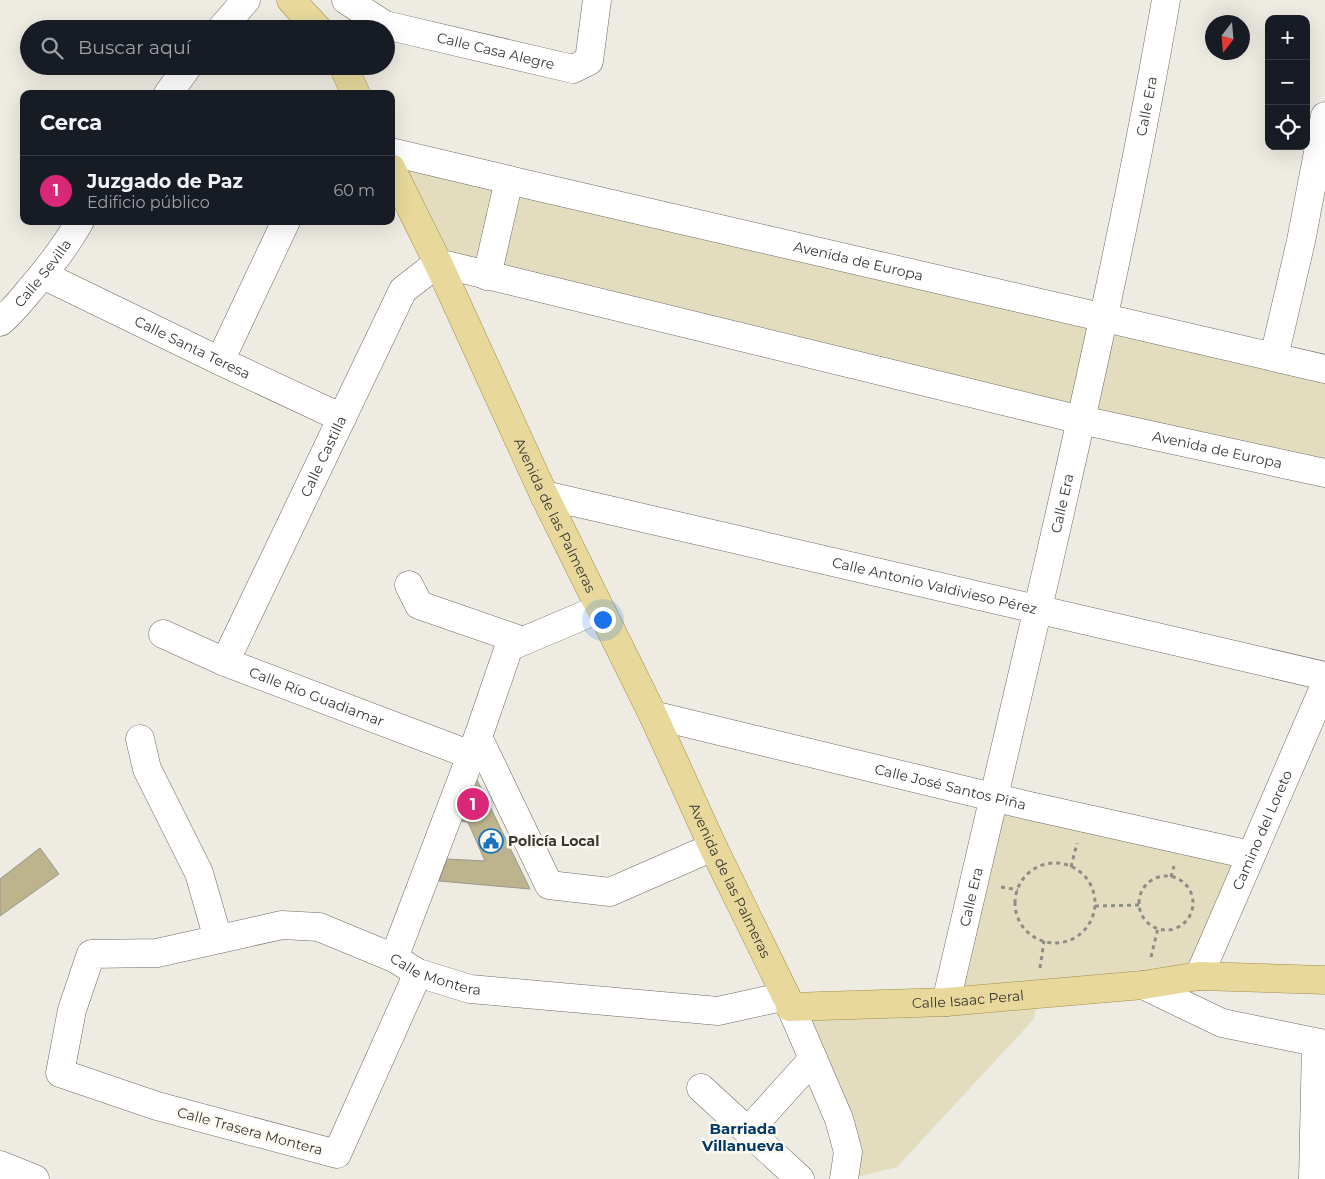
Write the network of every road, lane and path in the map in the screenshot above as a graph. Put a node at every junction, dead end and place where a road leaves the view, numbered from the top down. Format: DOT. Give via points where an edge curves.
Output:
graph roads {
  1 [pos="246,0"];
  2 [pos="291,0"];
  3 [pos="346,0"];
  4 [pos="597,0"];
  5 [pos="1166,0"];
  6 [pos="229,20"];
  7 [pos="310,20"];
  8 [pos="377,20"];
  9 [pos="395,27"];
  10 [pos="182,75"];
  11 [pos="347,75"];
  12 [pos="171,90"];
  13 [pos="354,90"];
  14 [pos="1325,116"];
  15 [pos="395,153"];
  16 [pos="395,176"];
  17 [pos="509,180"];
  18 [pos="78,225"];
  19 [pos="284,225"];
  20 [pos="438,264"];
  21 [pos="43,275"];
  22 [pos="487,276"];
  23 [pos="1104,317"];
  24 [pos="0,322"];
  25 [pos="1274,357"];
  26 [pos="220,361"];
  27 [pos="1325,369"];
  28 [pos="342,418"];
  29 [pos="1081,420"];
  30 [pos="1325,472"];
  31 [pos="544,495"];
  32 [pos="409,586"];
  33 [pos="599,609"];
  34 [pos="1038,609"];
  35 [pos="164,634"];
  36 [pos="523,641"];
  37 [pos="225,662"];
  38 [pos="1325,676"];
  39 [pos="1325,685"];
  40 [pos="653,715"];
  41 [pos="140,738"];
  42 [pos="475,746"];
  43 [pos="995,798"];
  44 [pos="713,847"];
  45 [pos="1250,855"];
  46 [pos="1140,905"];
  47 [pos="1095,906"];
  48 [pos="218,939"];
  49 [pos="394,958"];
  50 [pos="418,973"];
  51 [pos="1199,976"];
  52 [pos="1325,980"];
  53 [pos="1143,985"];
  54 [pos="788,1001"];
  55 [pos="946,1002"];
  56 [pos="1320,1043"];
  57 [pos="813,1060"];
  58 [pos="60,1074"];
  59 [pos="701,1088"];
  60 [pos="748,1131"];
  61 [pos="0,1165"];
  62 [pos="35,1179"];
  63 [pos="800,1179"];
  64 [pos="844,1179"];
  65 [pos="1313,1179"];
  1 -- 6 [label="street"];
  2 -- 7 [label="main road"];
  3 -- 8 [label="street, Calle Casa Alegre"];
  4 -- 9 [label="street, Calle Casa Alegre" via="589,61 574,69"];
  5 -- 23 [label="street, Calle Era"];
  10 -- 12 [label="street"];
  11 -- 13 [label="main road"];
  14 -- 25 [label="street"];
  15 -- 17 [label="street, Avenida de Europa"];
  16 -- 20 [label="main road, Avenida de las Palmeras"];
  17 -- 22 [label="street"];
  17 -- 23 [label="street, Avenida de Europa"];
  18 -- 21 [label="street, Calle Sevilla"];
  19 -- 26 [label="street"];
  20 -- 22 [label="street, Avenida de Europa"];
  20 -- 28 [label="street, Calle Castilla" via="403,290"];
  20 -- 31 [label="main road, Avenida de las Palmeras"];
  21 -- 24 [label="street, Calle Sevilla"];
  21 -- 26 [label="street, Calle Santa Teresa"];
  22 -- 29 [label="street, Avenida de Europa"];
  23 -- 25 [label="street, Avenida de Europa"];
  23 -- 29 [label="street, Calle Era"];
  25 -- 27 [label="street, Avenida de Europa"];
  26 -- 28 [label="street, Calle Santa Teresa"];
  28 -- 37 [label="street, Calle Castilla"];
  29 -- 30 [label="street, Avenida de Europa"];
  29 -- 34 [label="street, Calle Era"];
  31 -- 33 [label="main road, Avenida de las Palmeras"];
  31 -- 34 [label="street, Calle Antonio Valdivieso Pérez"];
  32 -- 36 [label="street" via="419,605"];
  33 -- 36 [label="street"];
  33 -- 40 [label="main road, Avenida de las Palmeras"];
  34 -- 38 [label="street, Calle Antonio Valdivieso Pérez"];
  34 -- 43 [label="street, Calle Era"];
  35 -- 37 [label="street, Calle Río Guadiamar"];
  36 -- 42 [label="street" via="509,647"];
  37 -- 42 [label="street, Calle Río Guadiamar"];
  39 -- 45 [label="street, Camino del Loreto"];
  40 -- 43 [label="street, Calle José Santos Piña"];
  40 -- 44 [label="main road, Avenida de las Palmeras"];
  41 -- 48 [label="street" via="147,769 200,873"];
  42 -- 44 [label="street" via="549,885 610,892"];
  42 -- 49 [label="street"];
  43 -- 45 [label="street, Calle José Santos Piña"];
  43 -- 55 [label="street, Calle Era"];
  44 -- 54 [label="main road, Avenida de las Palmeras"];
  45 -- 51 [label="street, Camino del Loreto"];
  46 -- 46 [label="path" via="1144,888 1151,881 1168,876 1184,883 1193,897 1191,914 1186,922 1171,930 1162,930 1146,921"];
  46 -- 47 [label="path"];
  47 -- 47 [label="path" via="1085,930 1062,943 1036,939 1018,920 1015,907 1016,894 1029,872 1054,863 1067,865 1088,880 1094,892"];
  48 -- 49 [label="street, Calle Montera" via="282,925 319,928"];
  48 -- 58 [label="street, Calle Montera" via="157,953 91,954 72,1010"];
  49 -- 50 [label="street, Calle Montera"];
  50 -- 54 [label="street, Calle Montera" via="470,989 718,1011"];
  50 -- 58 [label="street, Calle Trasera Montera" via="336,1154 157,1106"];
  51 -- 52 [label="main road, Calle Isaac Peral"];
  51 -- 53 [label="main road, Calle Isaac Peral"];
  53 -- 55 [label="main road, Calle Isaac Peral"];
  53 -- 56 [label="street" via="1222,1022"];
  54 -- 55 [label="main road, Calle Isaac Peral"];
  54 -- 57 [label="street"];
  56 -- 65 [label="street"];
  57 -- 60 [label="street"];
  57 -- 64 [label="street" via="839,1120 848,1152"];
  59 -- 60 [label="street"];
  60 -- 63 [label="street"];
  61 -- 62 [label="street"];
}
